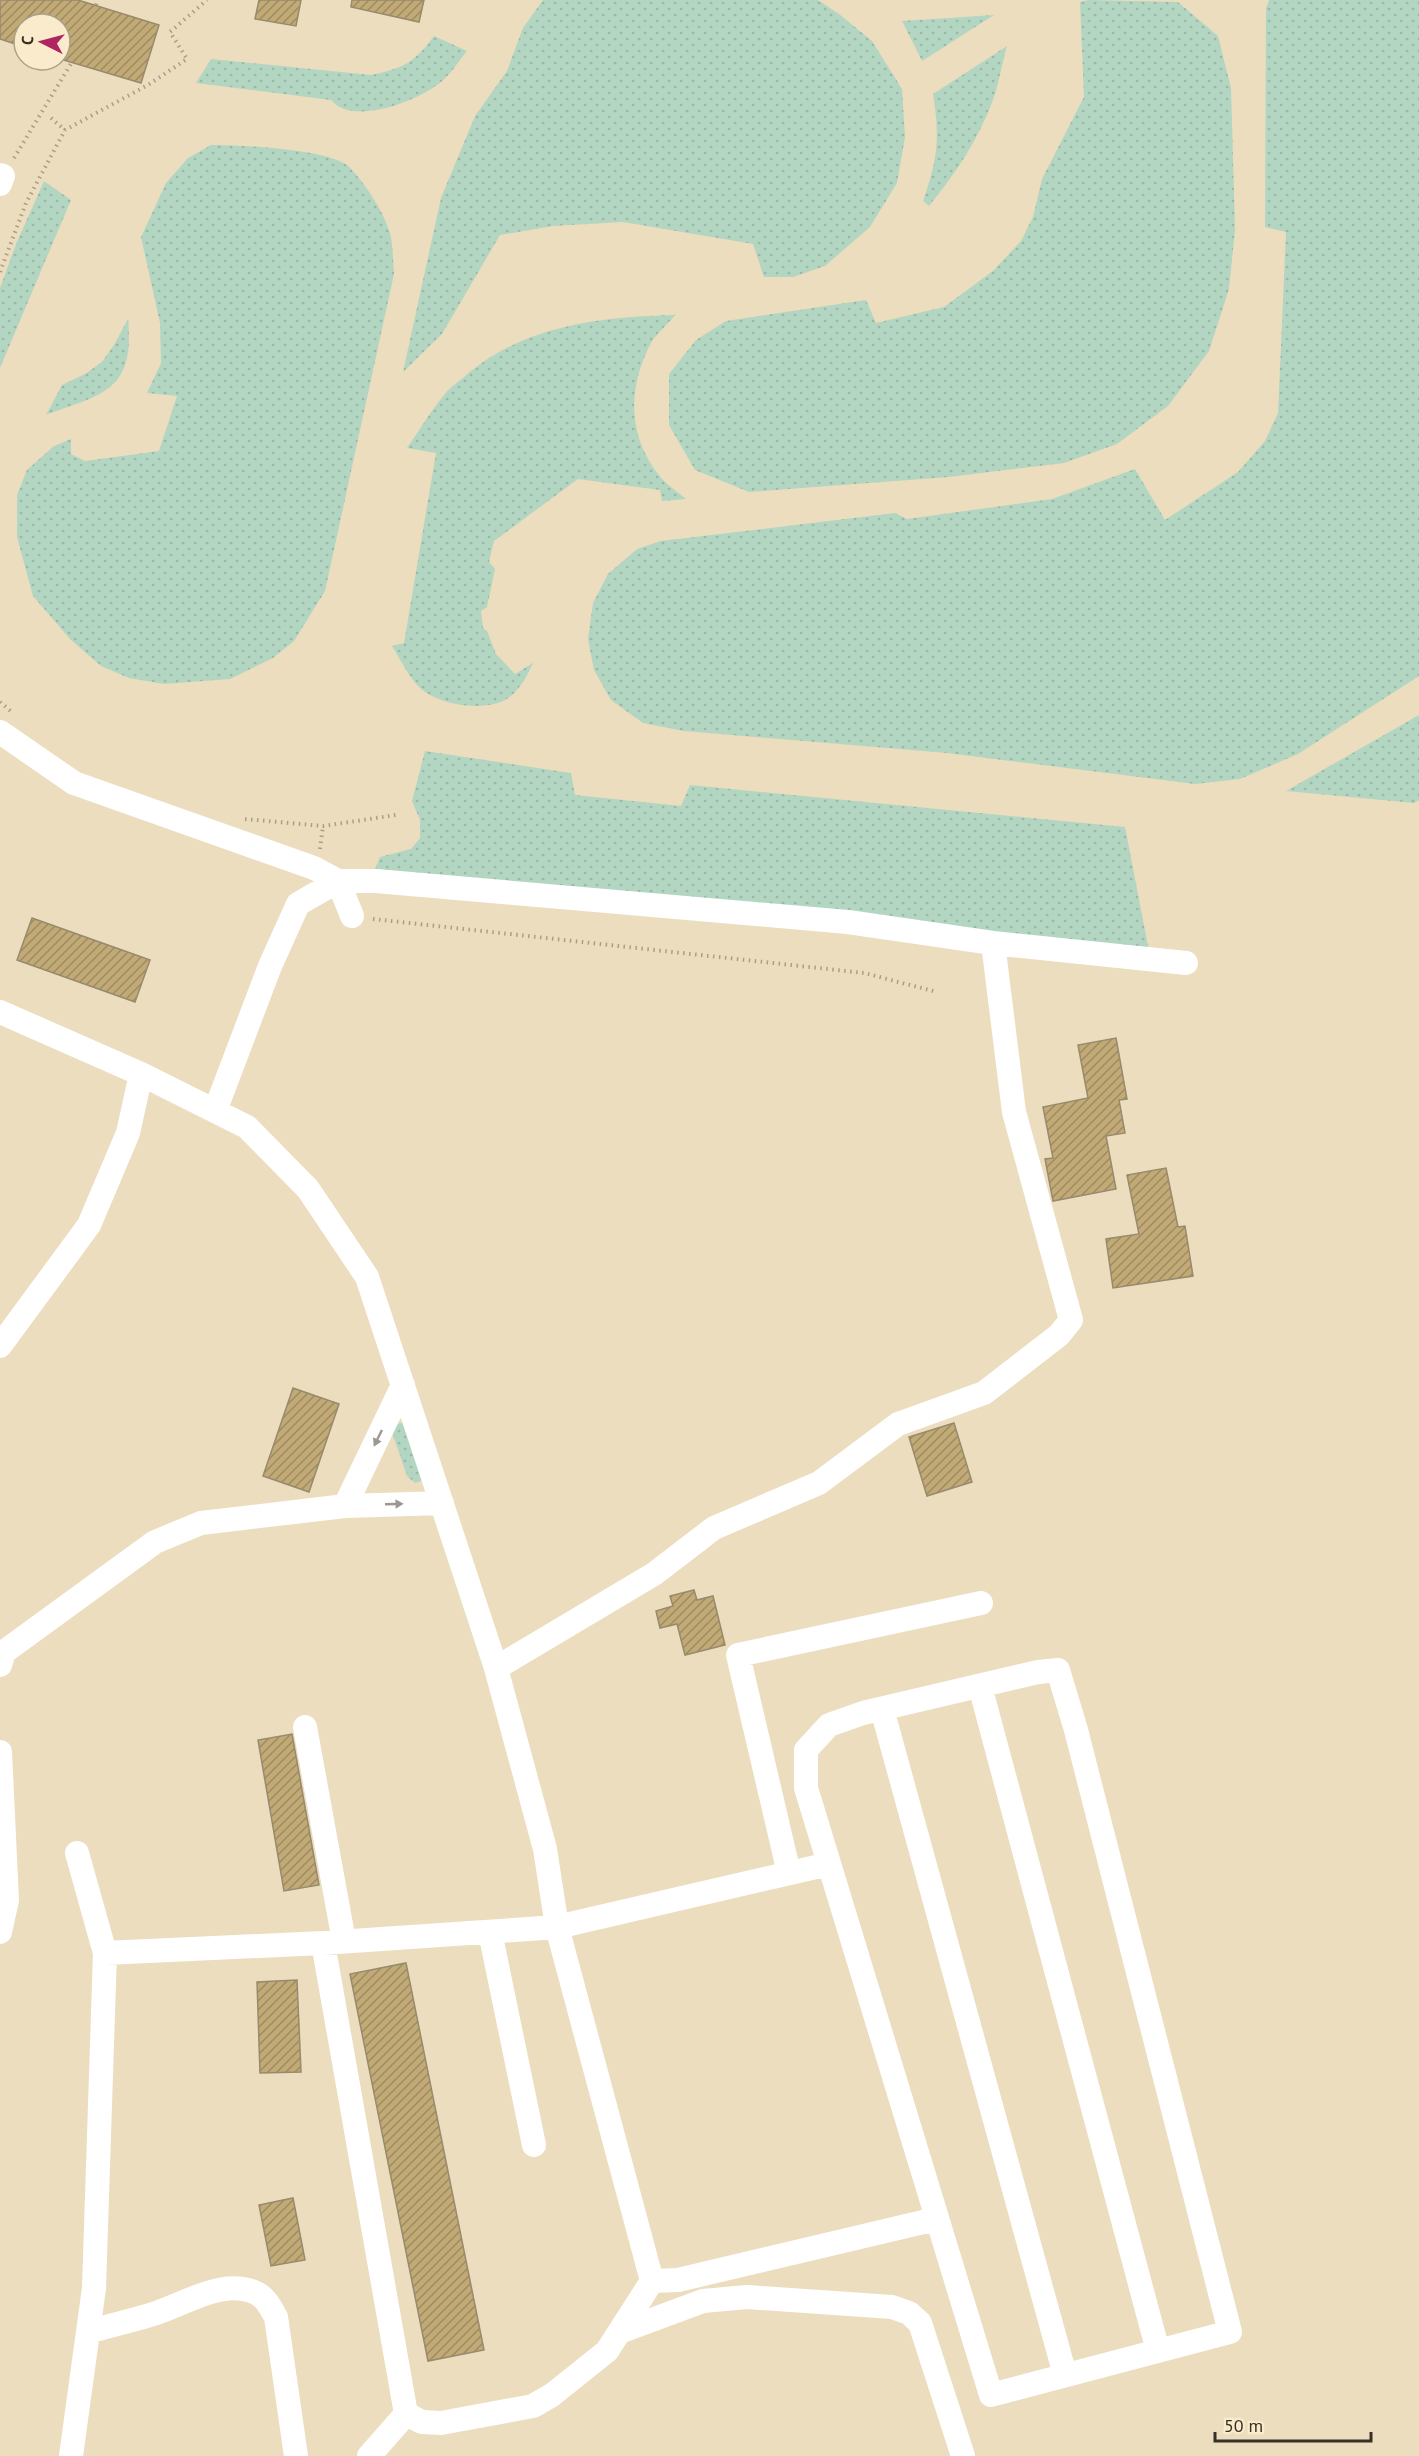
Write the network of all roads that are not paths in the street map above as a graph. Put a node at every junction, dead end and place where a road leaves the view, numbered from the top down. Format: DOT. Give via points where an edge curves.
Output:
graph roads {
  1 [pos="8,724"];
  2 [pos="338,881"];
  3 [pos="352,916"];
  4 [pos="993,943"];
  5 [pos="1186,963"];
  6 [pos="0,1012"];
  7 [pos="141,1074"];
  8 [pos="215,1111"];
  9 [pos="0,1346"];
  10 [pos="403,1385"];
  11 [pos="442,1503"];
  12 [pos="345,1506"];
  13 [pos="981,1604"];
  14 [pos="0,1665"];
  15 [pos="496,1668"];
  16 [pos="980,1686"];
  17 [pos="882,1708"];
  18 [pos="305,1727"];
  19 [pos="0,1752"];
  20 [pos="77,1853"];
  21 [pos="829,1864"];
  22 [pos="789,1873"];
  23 [pos="557,1927"];
  24 [pos="0,1932"];
  25 [pos="490,1932"];
  26 [pos="334,1942"];
  27 [pos="105,1953"];
  28 [pos="534,2145"];
  29 [pos="936,2219"];
  30 [pos="652,2281"];
  31 [pos="622,2331"];
  32 [pos="88,2332"];
  33 [pos="1158,2351"];
  34 [pos="1065,2375"];
  35 [pos="406,2414"];
  36 [pos="71,2456"];
  37 [pos="296,2456"];
  38 [pos="369,2456"];
  39 [pos="963,2456"];
  1 -- 2 [label="lane" via="74,783 314,868"];
  2 -- 3 [label="lane"];
  2 -- 4 [label="lane" via="376,881 848,922"];
  2 -- 8 [label="lane" via="298,904"];
  4 -- 5 [label="lane"];
  4 -- 15 [label="lane" via="1014,1112 1071,1320 1059,1335 984,1393 898,1424 819,1483 714,1528 654,1574"];
  6 -- 7 [label="lane"];
  7 -- 8 [label="lane"];
  7 -- 9 [label="lane" via="128,1133 89,1225"];
  8 -- 10 [label="lane" via="247,1127 308,1189 367,1277"];
  10 -- 11 [label="lane"];
  10 -- 12 [label="lane, one-way"];
  12 -- 11 [label="lane, one-way"];
  11 -- 15 [label="lane"];
  12 -- 14 [label="lane" via="201,1523 155,1542 4,1652"];
  13 -- 22 [label="lane" via="738,1656"];
  15 -- 23 [label="lane" via="545,1849"];
  16 -- 17 [label="lane"];
  16 -- 33 [label="lane"];
  16 -- 33 [label="lane" via="1058,1670 1076,1730 1230,2332"];
  17 -- 21 [label="lane" via="829,1725 807,1750 806,1788"];
  17 -- 34 [label="lane"];
  18 -- 26 [label="lane"];
  19 -- 24 [label="lane" via="7,1900"];
  20 -- 27 [label="lane"];
  21 -- 22 [label="lane"];
  21 -- 29 [label="lane"];
  22 -- 23 [label="lane"];
  23 -- 25 [label="lane"];
  23 -- 30 [label="lane"];
  25 -- 26 [label="lane"];
  25 -- 28 [label="lane"];
  26 -- 27 [label="lane"];
  26 -- 35 [label="lane"];
  27 -- 32 [label="lane" via="94,2288"];
  29 -- 30 [label="lane" via="678,2280"];
  29 -- 34 [label="lane" via="991,2395"];
  30 -- 31 [label="lane"];
  31 -- 35 [label="lane" via="607,2351 533,2406 441,2423 423,2422"];
  31 -- 39 [label="lane" via="703,2301 736,2298 823,2301 905,2311 920,2323"];
  32 -- 36 [label="lane"];
  32 -- 37 [label="lane" via="152,2314 205,2293 237,2289 257,2293 276,2317"];
  33 -- 34 [label="lane"];
  35 -- 38 [label="lane"];
}
